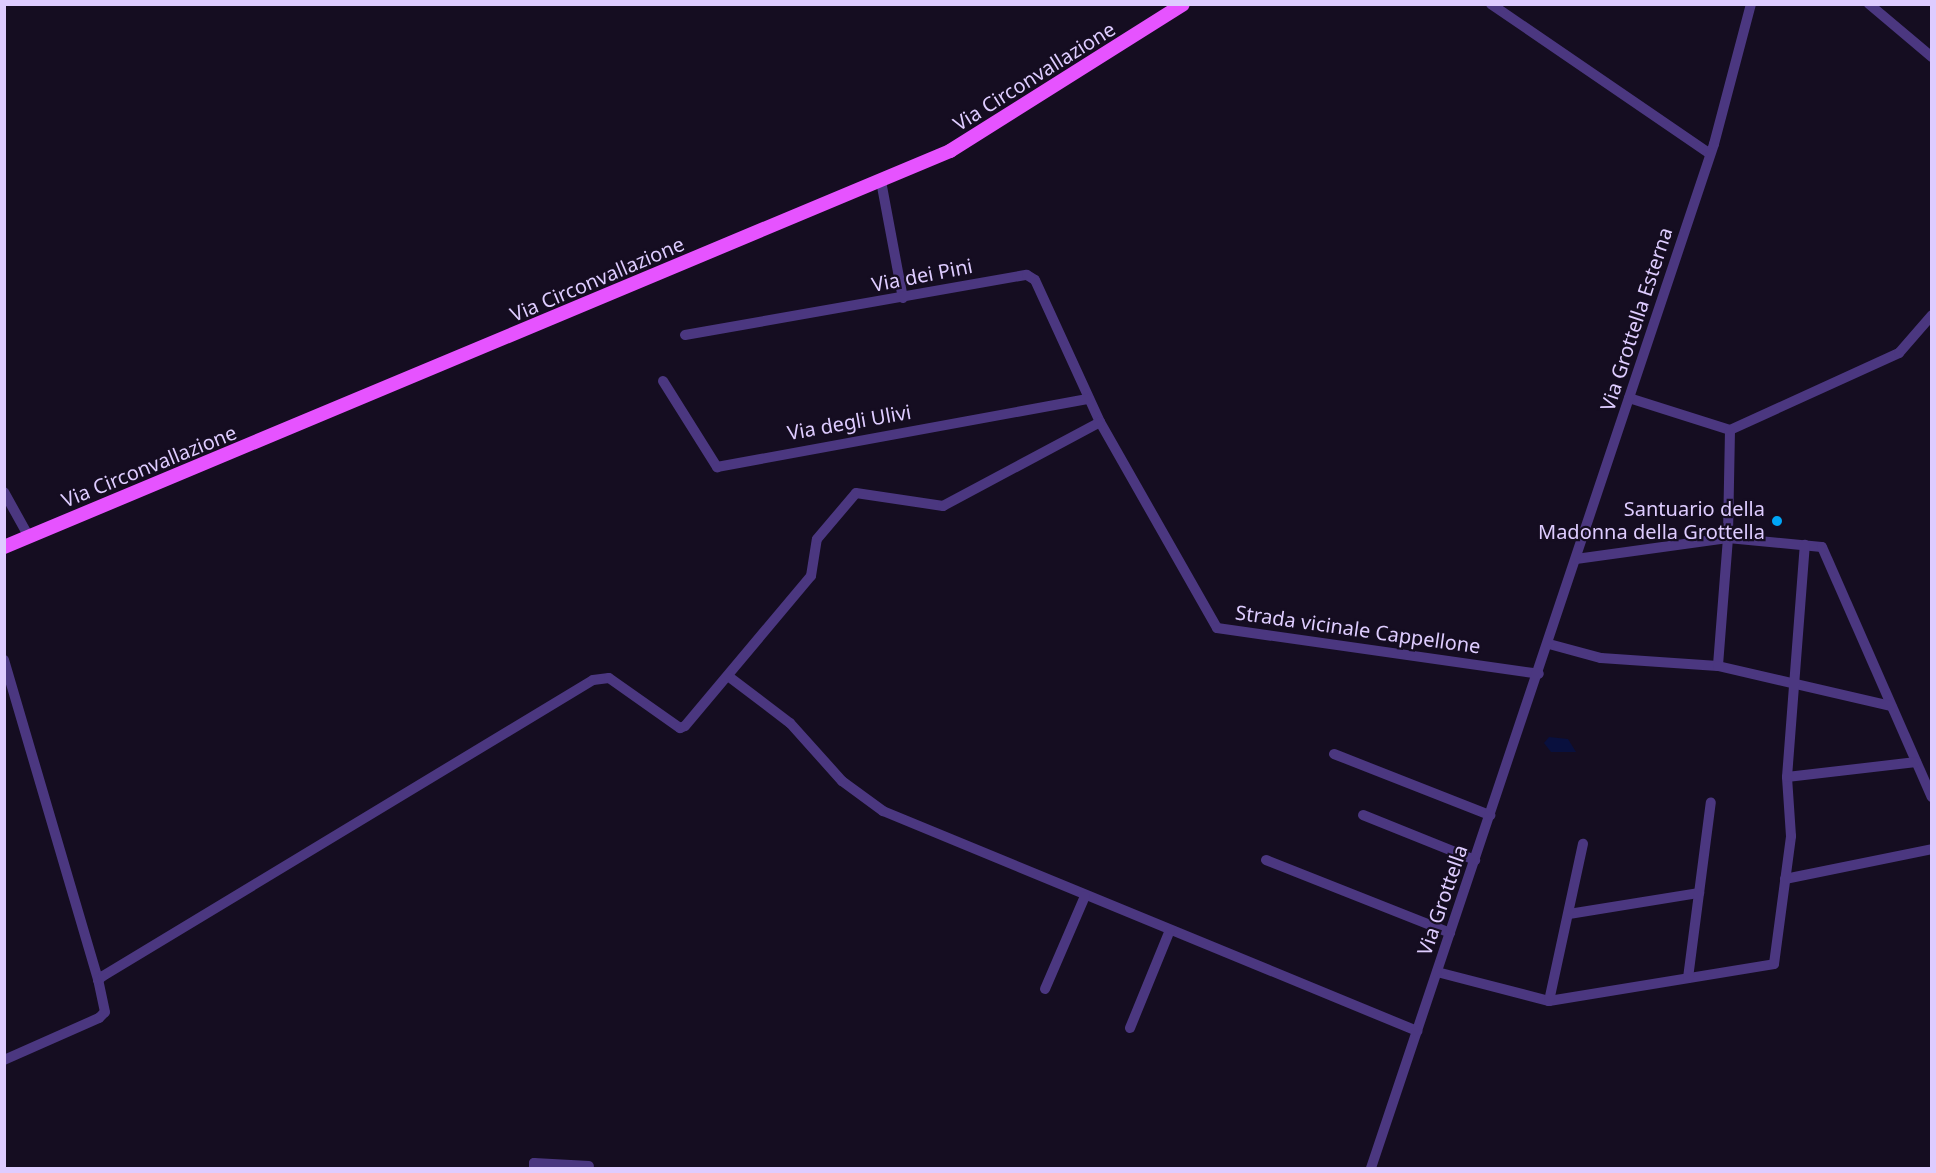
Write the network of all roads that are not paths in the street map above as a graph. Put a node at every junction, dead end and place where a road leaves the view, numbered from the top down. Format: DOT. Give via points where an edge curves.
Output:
graph roads {
  1 [pos="1183,4"];
  2 [pos="1491,4"];
  3 [pos="1751,4"];
  4 [pos="1869,4"];
  5 [pos="1932,57"];
  6 [pos="1710,154"];
  7 [pos="881,181"];
  8 [pos="903,298"];
  9 [pos="1932,315"];
  10 [pos="685,335"];
  11 [pos="663,381"];
  12 [pos="1629,398"];
  13 [pos="1089,399"];
  14 [pos="1100,422"];
  15 [pos="1730,430"];
  16 [pos="4,492"];
  17 [pos="29,537"];
  18 [pos="1728,538"];
  19 [pos="1805,545"];
  20 [pos="8,548"];
  21 [pos="1576,559"];
  22 [pos="1549,644"];
  23 [pos="4,660"];
  24 [pos="1718,666"];
  25 [pos="1539,674"];
  26 [pos="728,676"];
  27 [pos="1793,684"];
  28 [pos="1891,706"];
  29 [pos="1334,754"];
  30 [pos="1916,762"];
  31 [pos="1787,777"];
  32 [pos="1932,797"];
  33 [pos="1711,802"];
  34 [pos="1363,815"];
  35 [pos="1490,815"];
  36 [pos="1583,844"];
  37 [pos="1932,849"];
  38 [pos="1266,860"];
  39 [pos="1475,860"];
  40 [pos="1785,879"];
  41 [pos="1699,893"];
  42 [pos="1085,896"];
  43 [pos="1569,914"];
  44 [pos="1170,930"];
  45 [pos="1450,933"];
  46 [pos="1437,972"];
  47 [pos="1689,978"];
  48 [pos="98,980"];
  49 [pos="1045,989"];
  50 [pos="1549,1001"];
  51 [pos="1130,1028"];
  52 [pos="1417,1031"];
  53 [pos="4,1060"];
  54 [pos="589,1166"];
  55 [pos="534,1168"];
  56 [pos="1371,1168"];
  1 -- 7 [label="main road, Via Circonvallazione" via="950,151"];
  2 -- 6 [label="street"];
  3 -- 6 [label="street, Via Grottella Esterna"];
  4 -- 5 [label="street"];
  6 -- 12 [label="street, Via Grottella Esterna"];
  7 -- 8 [label="street"];
  7 -- 17 [label="main road, Via Circonvallazione"];
  8 -- 10 [label="street, Via dei Pini"];
  8 -- 13 [label="street, Via dei Pini" via="1028,275 1035,280"];
  9 -- 15 [label="street" via="1899,353"];
  11 -- 13 [label="street, Via degli Ulivi" via="712,464 720,467 739,459"];
  12 -- 15 [label="street"];
  12 -- 21 [label="street, Via Grottella Esterna"];
  13 -- 14 [label="street, Strada vicinale Cappellone"];
  14 -- 25 [label="street, Strada vicinale Cappellone" via="1217,628"];
  14 -- 26 [label="street" via="943,506 856,493 818,539 811,576"];
  15 -- 18 [label="street"];
  16 -- 17 [label="street"];
  17 -- 20 [label="main road, Via Circonvallazione"];
  18 -- 19 [label="street"];
  18 -- 21 [label="street"];
  18 -- 24 [label="street"];
  19 -- 27 [label="street"];
  19 -- 28 [label="street" via="1822,547"];
  21 -- 22 [label="street, Via Grottella Esterna"];
  22 -- 24 [label="street" via="1601,658"];
  22 -- 25 [label="street, Via Grottella"];
  23 -- 48 [label="street"];
  24 -- 27 [label="street"];
  25 -- 35 [label="street, Via Grottella"];
  26 -- 42 [label="street" via="790,723 842,781 883,811"];
  26 -- 48 [label="street" via="680,728 609,678 593,680"];
  27 -- 28 [label="street"];
  27 -- 31 [label="street"];
  28 -- 30 [label="street"];
  29 -- 35 [label="street"];
  30 -- 31 [label="street"];
  30 -- 32 [label="street"];
  31 -- 40 [label="street" via="1791,836"];
  33 -- 41 [label="street"];
  34 -- 39 [label="street"];
  35 -- 39 [label="street, Via Grottella"];
  36 -- 43 [label="street"];
  37 -- 40 [label="street"];
  38 -- 45 [label="street"];
  39 -- 45 [label="street, Via Grottella"];
  40 -- 47 [label="street" via="1774,964"];
  41 -- 43 [label="street"];
  41 -- 47 [label="street"];
  42 -- 44 [label="street"];
  42 -- 49 [label="street"];
  43 -- 50 [label="street"];
  44 -- 51 [label="street"];
  44 -- 52 [label="street"];
  45 -- 46 [label="street, Via Grottella"];
  46 -- 50 [label="street"];
  46 -- 52 [label="street, Via Grottella"];
  47 -- 50 [label="street" via="1607,996"];
  48 -- 53 [label="street" via="105,1012 99,1018"];
  52 -- 56 [label="street, Via Grottella"];
  54 -- 55 [label="street" via="534,1163"];
}
